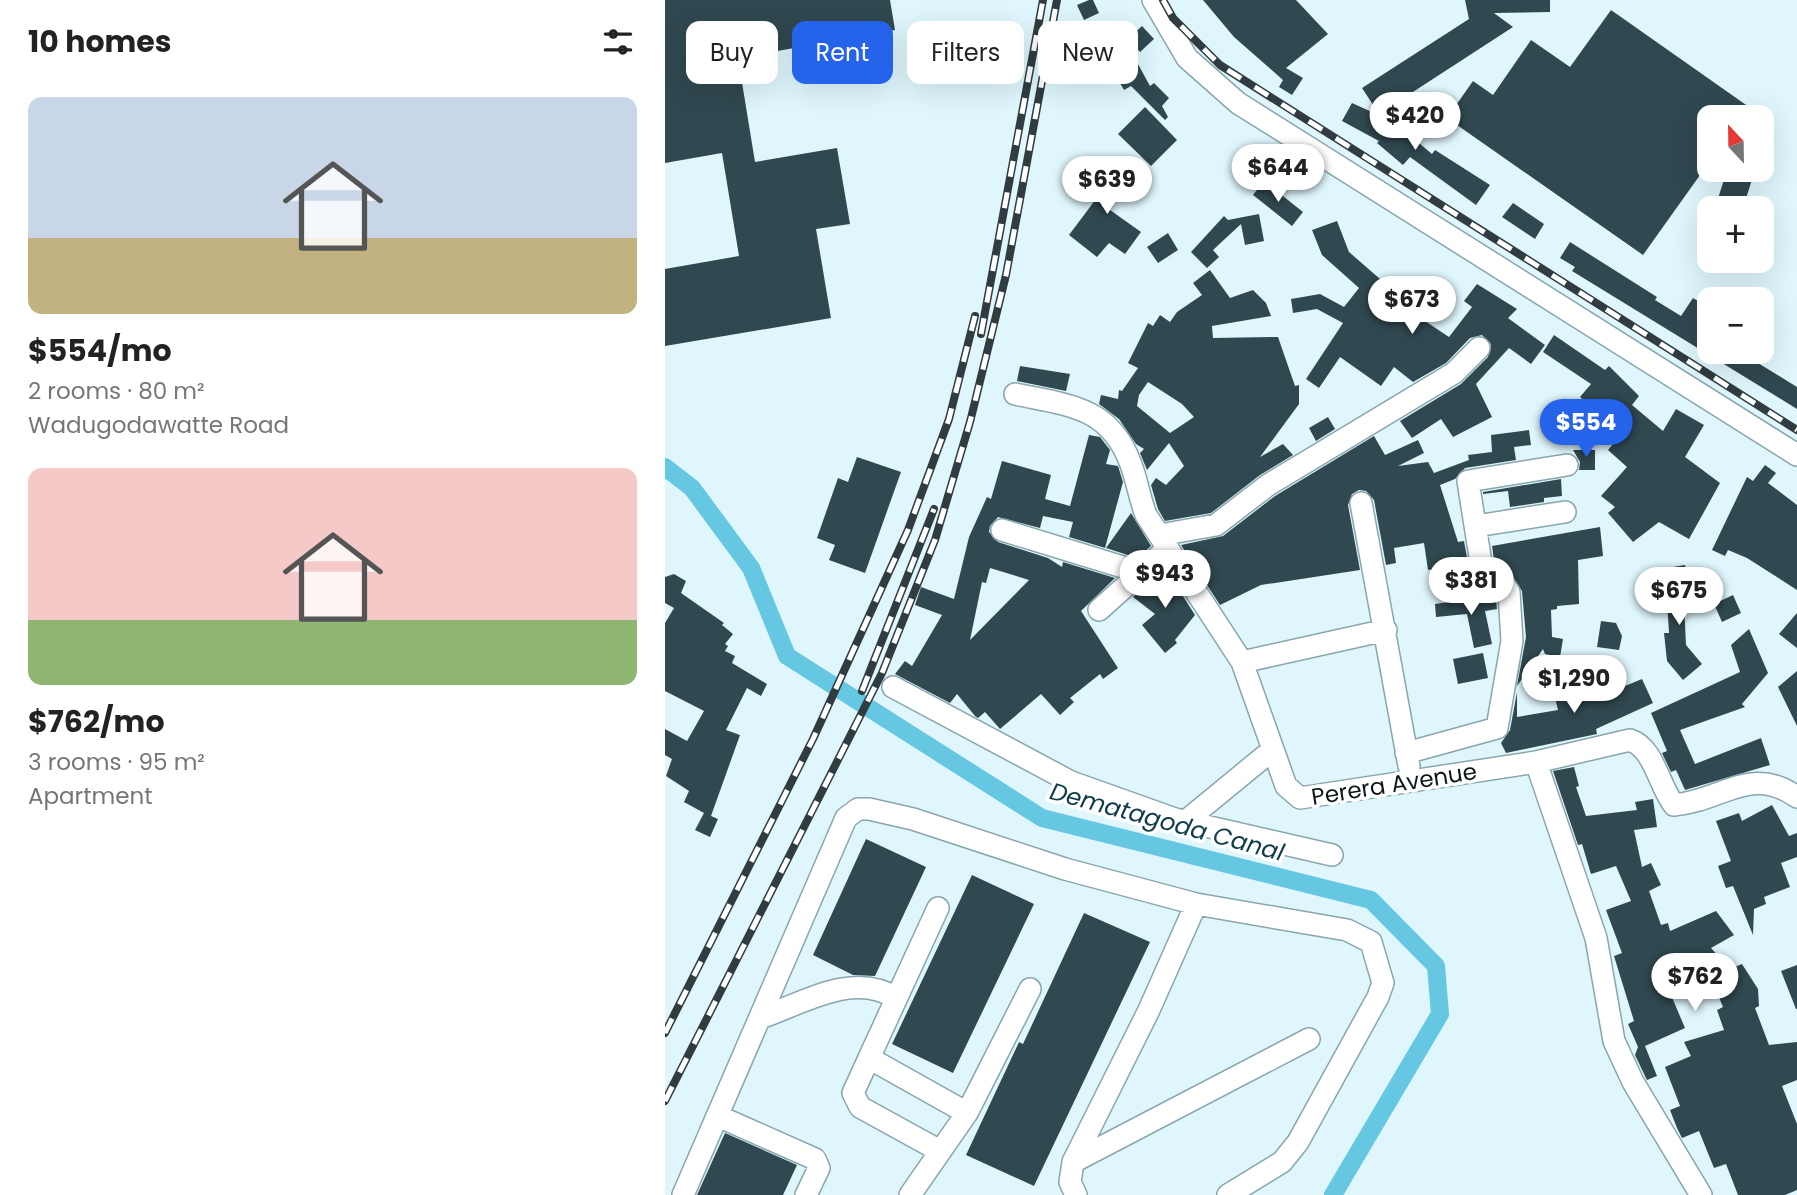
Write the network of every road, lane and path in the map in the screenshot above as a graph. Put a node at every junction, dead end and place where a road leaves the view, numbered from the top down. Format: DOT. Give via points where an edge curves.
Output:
graph roads {
  1 [pos="1153,0"];
  2 [pos="1479,348"];
  3 [pos="1015,394"];
  4 [pos="1797,455"];
  5 [pos="1567,465"];
  6 [pos="1361,503"];
  7 [pos="1565,512"];
  8 [pos="1476,526"];
  9 [pos="1002,530"];
  10 [pos="1164,541"];
  11 [pos="1139,572"];
  12 [pos="1099,610"];
  13 [pos="1386,630"];
  14 [pos="1242,662"];
  15 [pos="894,687"];
  16 [pos="1271,751"];
  17 [pos="1406,753"];
  18 [pos="1536,762"];
  19 [pos="1412,781"];
  20 [pos="1797,797"];
  21 [pos="1187,820"];
  22 [pos="1332,855"];
  23 [pos="1196,904"];
  24 [pos="938,908"];
  25 [pos="1030,989"];
  26 [pos="897,998"];
  27 [pos="760,1018"];
  28 [pos="1309,1039"];
  29 [pos="869,1058"];
  30 [pos="967,1113"];
  31 [pos="718,1115"];
  32 [pos="940,1151"];
  33 [pos="1073,1162"];
  34 [pos="683,1195"];
  35 [pos="806,1195"];
  36 [pos="910,1195"];
  37 [pos="1076,1195"];
  38 [pos="1228,1195"];
  39 [pos="1701,1195"];
  1 -- 4 [label="street" via="1187,58 1238,103"];
  2 -- 10 [label="street" via="1454,373 1268,485 1216,525"];
  3 -- 10 [label="street, Perera Avenue" via="1078,408 1100,418 1115,432 1131,464 1146,515"];
  5 -- 8 [label="street" via="1468,481"];
  6 -- 13 [label="street"];
  7 -- 8 [label="street"];
  8 -- 17 [label="street" via="1484,582 1486,587 1506,586 1511,629 1497,729"];
  9 -- 11 [label="street"];
  10 -- 11 [label="street"];
  10 -- 14 [label="street, Perera Avenue"];
  11 -- 12 [label="street"];
  13 -- 14 [label="street"];
  13 -- 17 [label="street"];
  14 -- 16 [label="street, Perera Avenue"];
  15 -- 21 [label="street" via="1071,782"];
  16 -- 19 [label="street, Perera Avenue" via="1286,786 1300,798"];
  16 -- 21 [label="street"];
  17 -- 19 [label="street"];
  18 -- 19 [label="street, Perera Avenue"];
  18 -- 20 [label="street, Perera Avenue" via="1630,740 1645,749 1674,805 1692,804 1753,783 1775,783"];
  18 -- 39 [label="street" via="1596,938 1615,1041 1633,1082"];
  21 -- 22 [label="street"];
  23 -- 27 [label="street" via="1065,869 913,818 858,809 846,818 821,870"];
  23 -- 33 [label="street"];
  23 -- 38 [label="street" via="1347,930 1371,942 1383,983 1298,1142 1282,1162"];
  24 -- 26 [label="street"];
  25 -- 30 [label="street"];
  26 -- 27 [label="street" via="869,985 834,990"];
  26 -- 29 [label="street"];
  27 -- 31 [label="street"];
  28 -- 33 [label="street"];
  29 -- 30 [label="street"];
  29 -- 32 [label="street" via="853,1093 860,1107"];
  30 -- 32 [label="street"];
  31 -- 34 [label="street"];
  31 -- 35 [label="street" via="815,1159 820,1168"];
  32 -- 36 [label="street"];
  33 -- 37 [label="street" via="1070,1182"];
}
